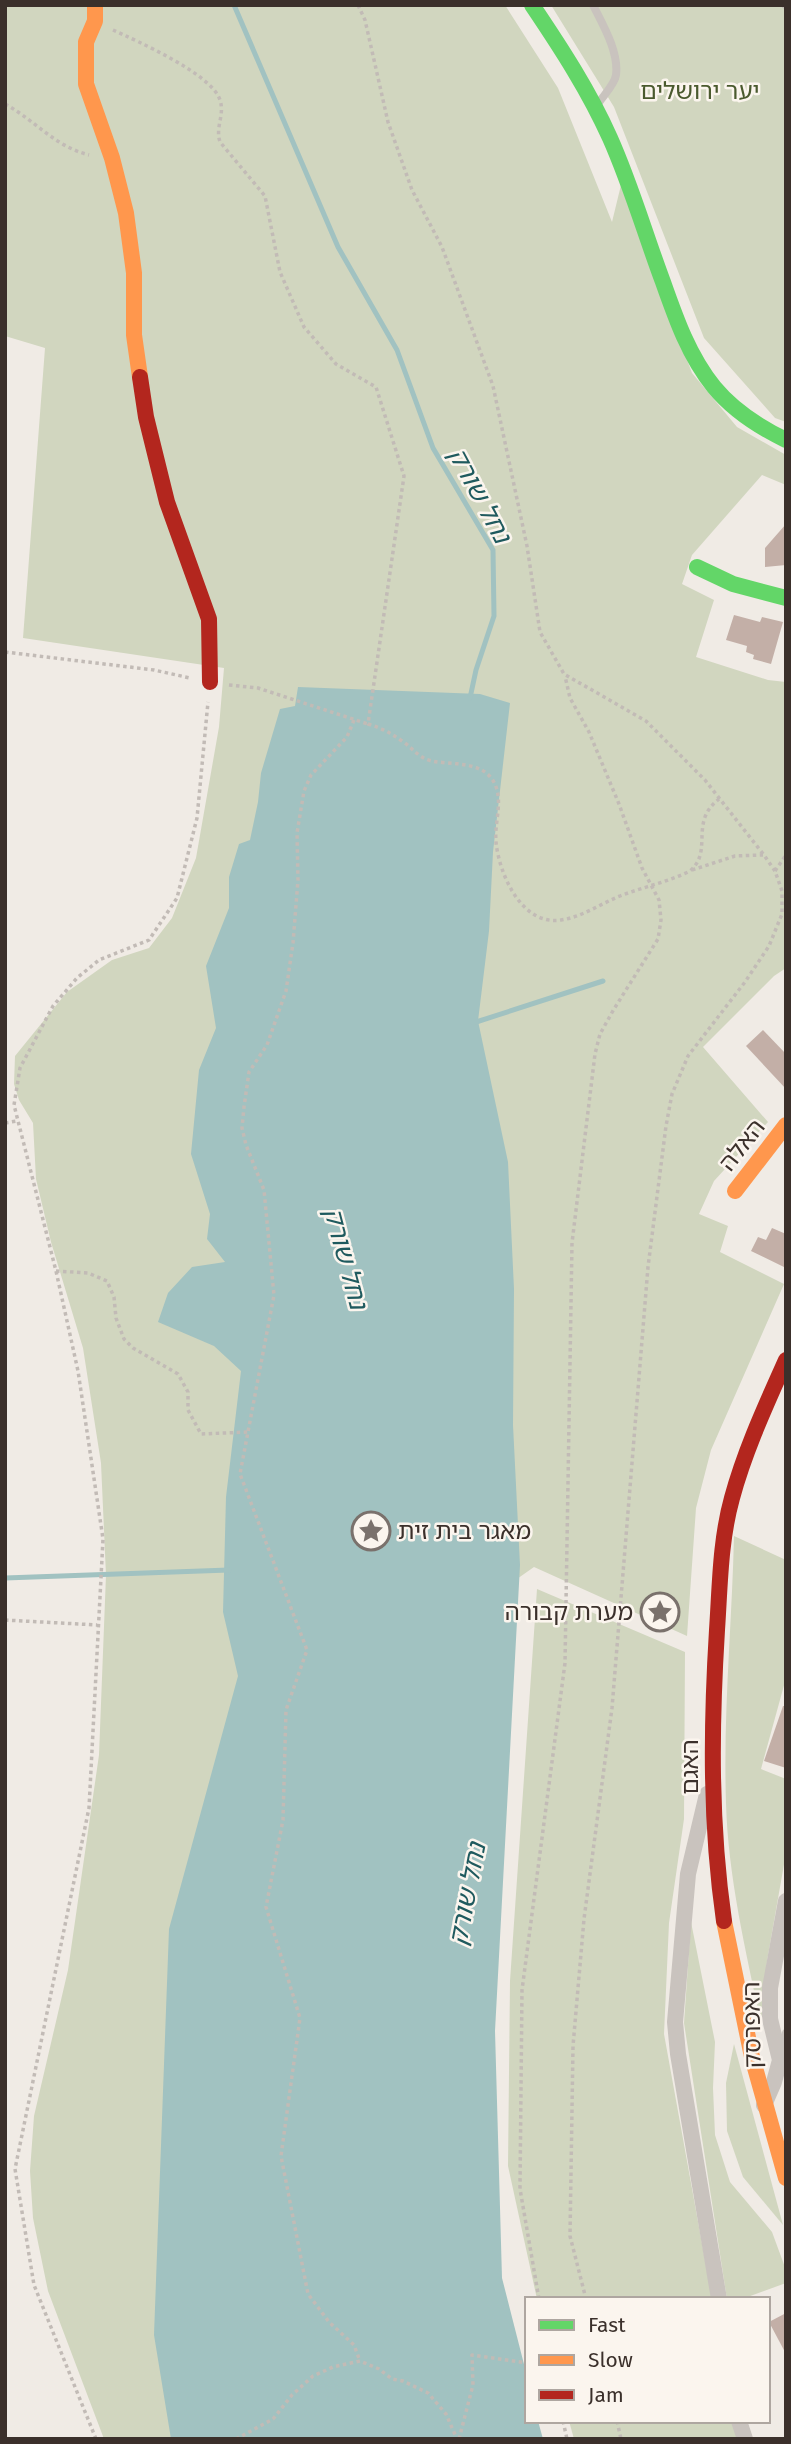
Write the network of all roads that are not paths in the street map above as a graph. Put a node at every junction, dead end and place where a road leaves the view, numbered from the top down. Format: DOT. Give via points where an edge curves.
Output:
graph roads {
  1 [pos="532,5"];
  2 [pos="593,5"];
  3 [pos="95,13"];
  4 [pos="595,108"];
  5 [pos="786,440"];
  6 [pos="697,567"];
  7 [pos="786,598"];
  8 [pos="210,682"];
  9 [pos="786,1125"];
  10 [pos="735,1191"];
  11 [pos="786,1360"];
  12 [pos="713,1779"];
  13 [pos="786,1901"];
  14 [pos="786,2033"];
  15 [pos="780,2060"];
  16 [pos="765,2105"];
  17 [pos="786,2178"];
  18 [pos="719,2297"];
  1 -- 4 [label="street"];
  2 -- 4 [label="lane" via="609,40 616,77"];
  3 -- 8 [label="street" via="86,42 86,84 127,213 146,418 167,502 209,619"];
  4 -- 5 [label="street" via="694,358 738,411"];
  6 -- 7 [label="street" via="733,584"];
  9 -- 10 [label="street, האלה"];
  11 -- 12 [label="street, האגם" via="740,1468 726,1520"];
  12 -- 16 [label="street, האגם" via="722,1901"];
  12 -- 18 [label="street" via="688,1874 675,2022"];
  13 -- 15 [label="street, האפרסק" via="770,1988 770,2019"];
  14 -- 15 [label="lane"];
  15 -- 16 [label="street, האפרסק"];
  16 -- 17 [label="street, האגם"];
}
